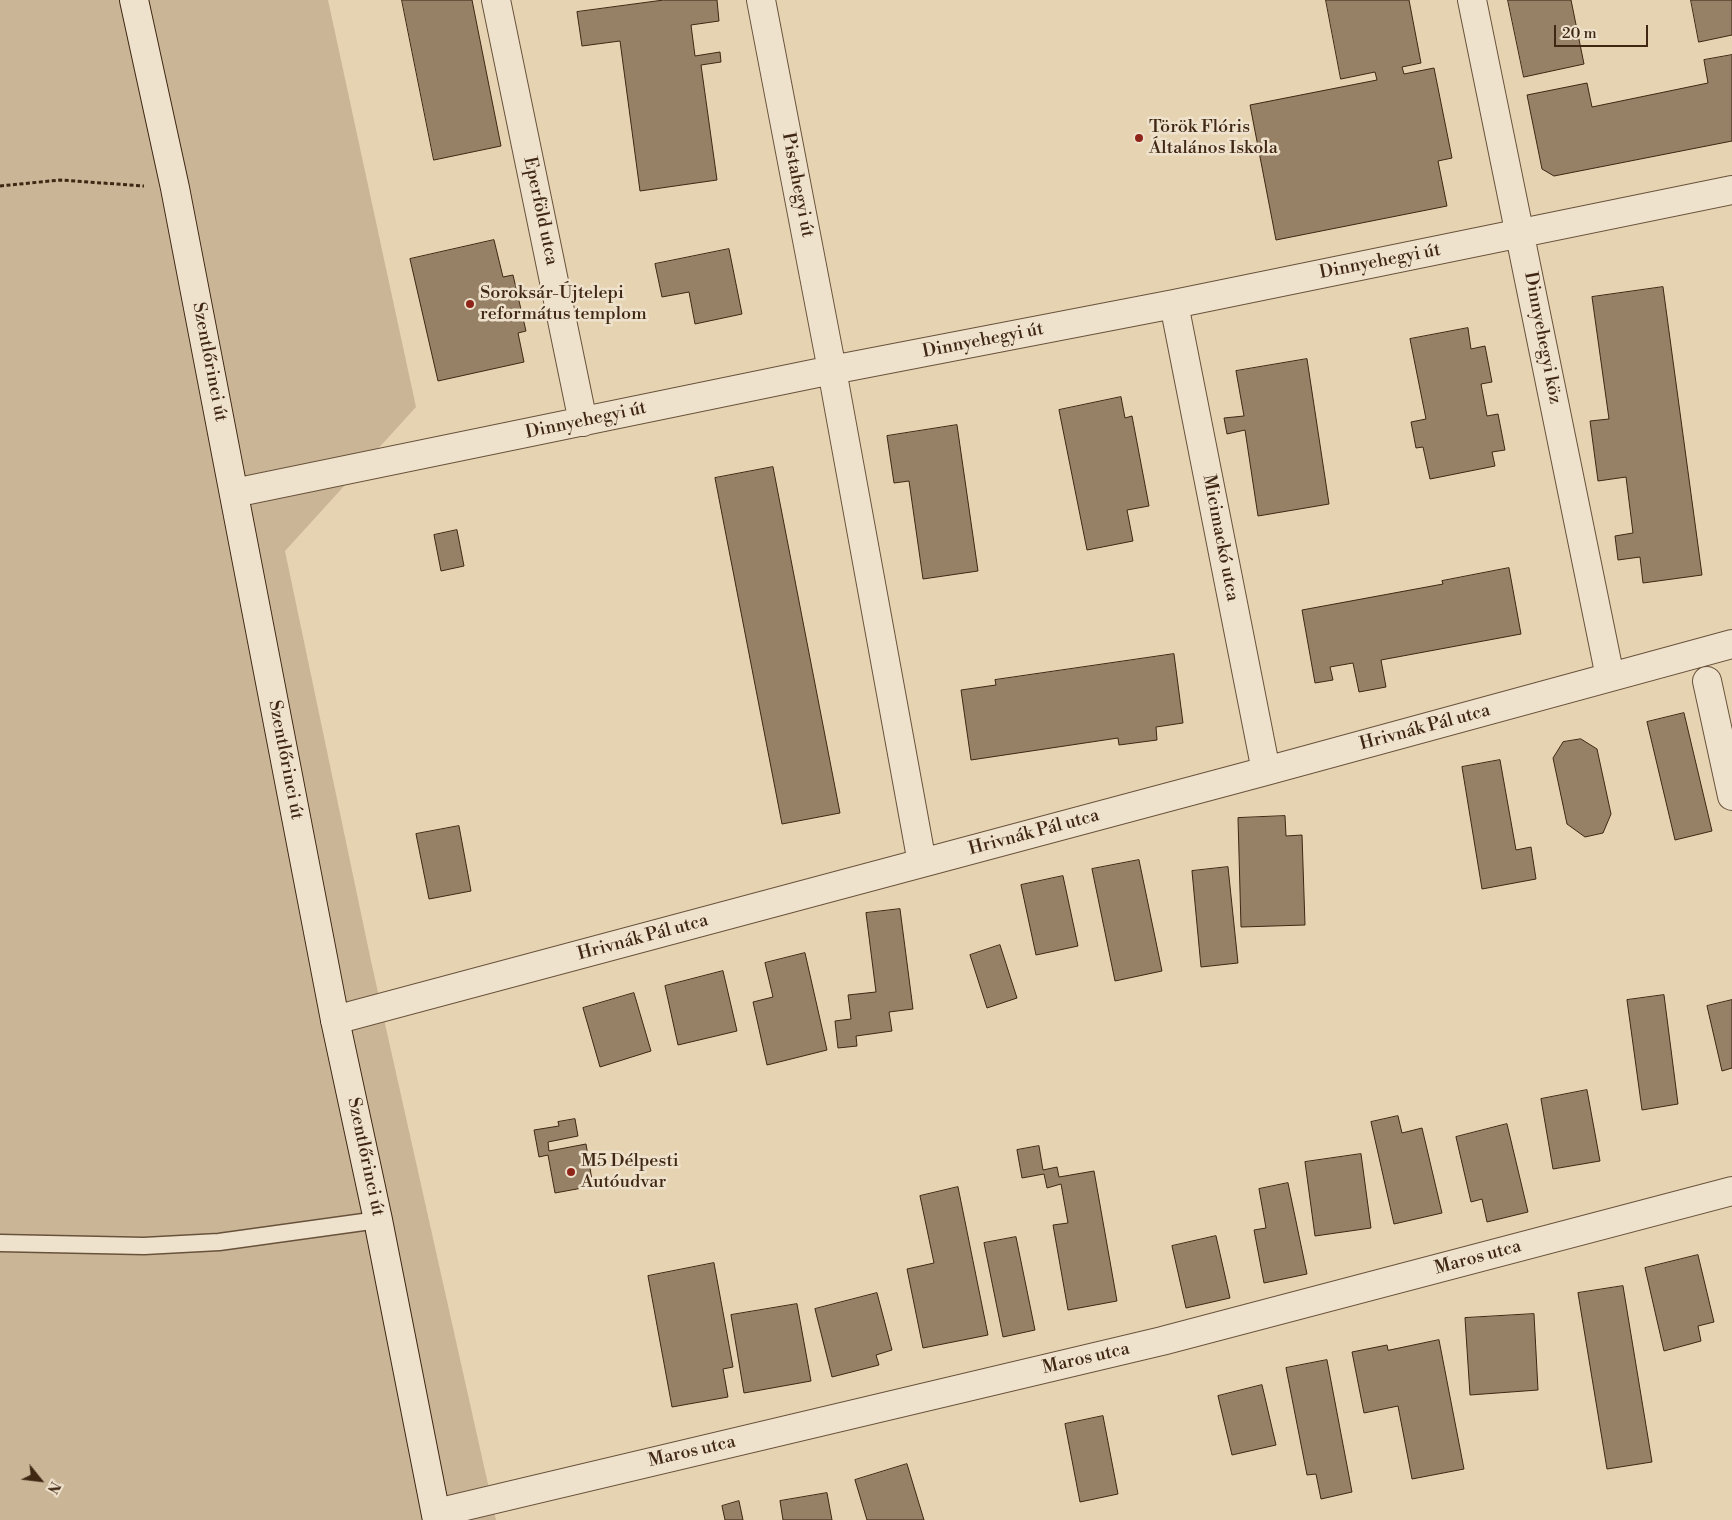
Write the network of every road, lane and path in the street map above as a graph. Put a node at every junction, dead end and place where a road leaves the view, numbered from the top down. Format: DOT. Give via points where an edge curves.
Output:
graph roads {
  1 [pos="134,0"];
  2 [pos="496,0"];
  3 [pos="761,0"];
  4 [pos="1472,0"];
  5 [pos="0,186"];
  6 [pos="175,188"];
  7 [pos="1732,190"];
  8 [pos="1521,234"];
  9 [pos="1174,304"];
  10 [pos="832,370"];
  11 [pos="583,422"];
  12 [pos="234,493"];
  13 [pos="1732,644"];
  14 [pos="1610,677"];
  15 [pos="1707,681"];
  16 [pos="1266,771"];
  17 [pos="1732,796"];
  18 [pos="922,863"];
  19 [pos="335,1020"];
  20 [pos="1732,1190"];
  21 [pos="378,1220"];
  22 [pos="0,1243"];
  23 [pos="437,1516"];
  1 -- 6 [label="street, Szentlőrinci út"];
  2 -- 11 [label="street, Eperföld utca"];
  3 -- 10 [label="street, Pistahegyi út"];
  4 -- 8 [label="street, Dinnyehegyi köz"];
  5 -- 6 [label="path" via="60,180"];
  6 -- 12 [label="street, Szentlőrinci út"];
  7 -- 8 [label="street, Dinnyehegyi út"];
  8 -- 9 [label="street, Dinnyehegyi út"];
  8 -- 14 [label="street, Dinnyehegyi köz"];
  9 -- 10 [label="street, Dinnyehegyi út"];
  9 -- 16 [label="street, Micimackó utca"];
  10 -- 11 [label="street, Dinnyehegyi út"];
  10 -- 18 [label="street, Pistahegyi út"];
  11 -- 12 [label="street, Dinnyehegyi út"];
  12 -- 19 [label="street, Szentlőrinci út"];
  13 -- 14 [label="street, Hrivnák Pál utca"];
  14 -- 16 [label="street, Hrivnák Pál utca"];
  15 -- 17 [label="street"];
  16 -- 18 [label="street, Hrivnák Pál utca"];
  18 -- 19 [label="street, Hrivnák Pál utca"];
  19 -- 21 [label="street, Szentlőrinci út"];
  20 -- 23 [label="street, Maros utca" via="1162,1341"];
  21 -- 22 [label="lane" via="219,1242 144,1246"];
  21 -- 23 [label="street, Szentlőrinci út"];
}
